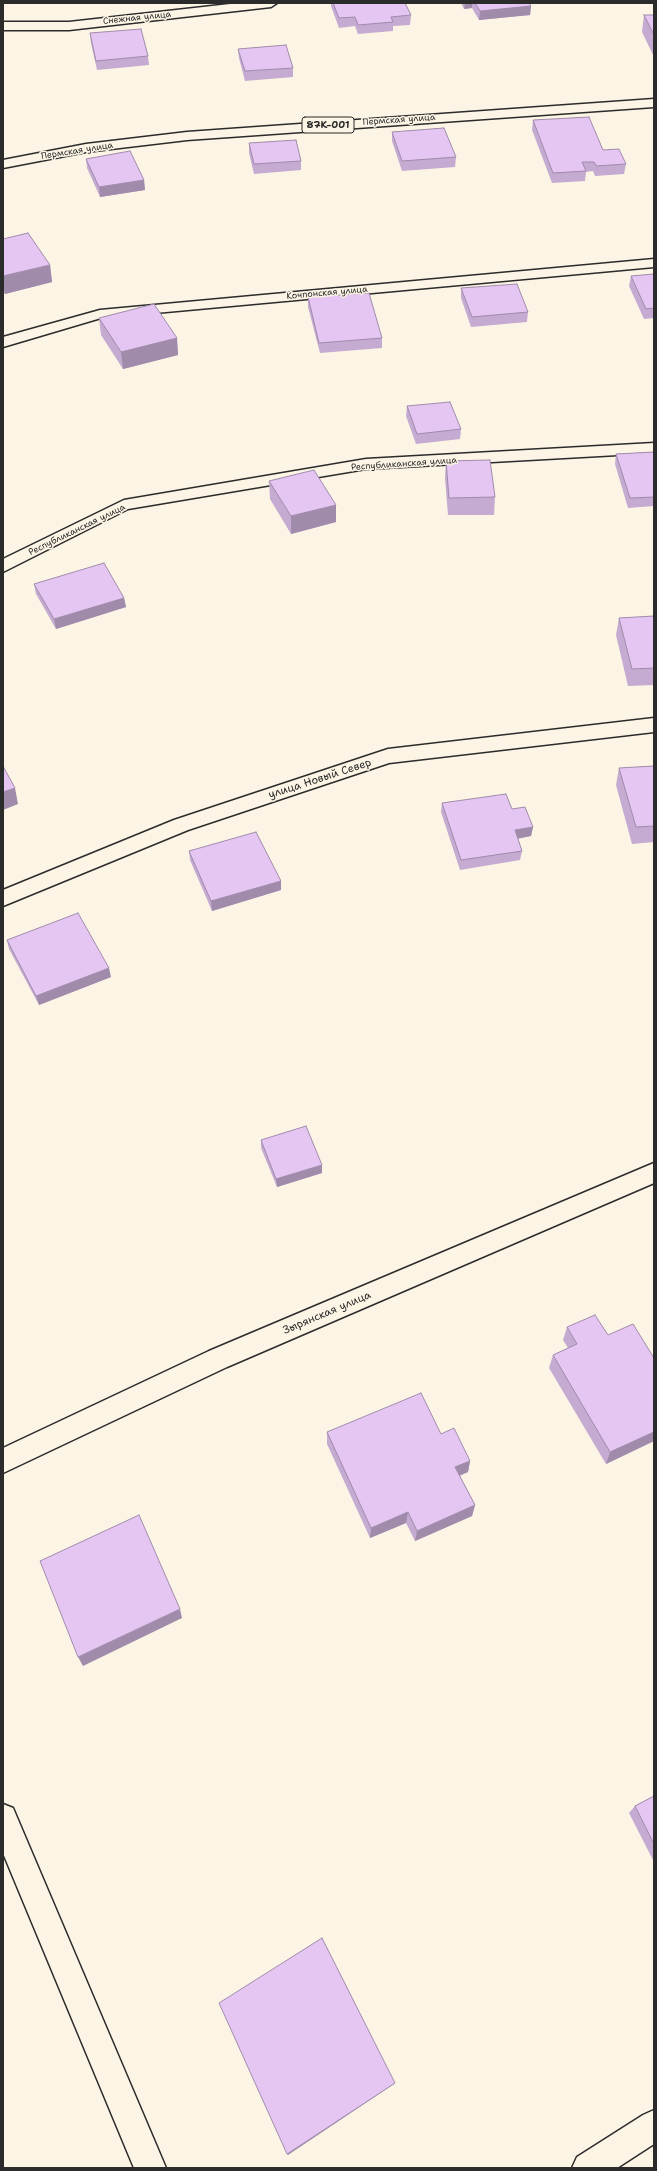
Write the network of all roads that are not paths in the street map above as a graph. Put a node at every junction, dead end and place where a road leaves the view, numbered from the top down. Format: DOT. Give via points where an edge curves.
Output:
graph roads {
  1 [pos="271,3"];
  2 [pos="3,26"];
  3 [pos="654,103"];
  4 [pos="3,164"];
  5 [pos="654,263"];
  6 [pos="3,342"];
  7 [pos="654,448"];
  8 [pos="3,566"];
  9 [pos="654,725"];
  10 [pos="3,898"];
  11 [pos="654,1173"];
  12 [pos="3,1461"];
  13 [pos="3,1818"];
  14 [pos="654,2126"];
  15 [pos="150,2168"];
  16 [pos="588,2168"];
  1 -- 2 [label="street, Снежная улица" via="69,26"];
  3 -- 4 [label="street, Пермская улица / 87К-001" via="187,136 86,148"];
  5 -- 6 [label="street, Кочпонская улица" via="100,314"];
  7 -- 8 [label="street, Республиканская улица" via="366,464 124,505"];
  9 -- 10 [label="street, улица Новый Север" via="388,756 181,825"];
  11 -- 12 [label="street, Зырянская улица" via="218,1359"];
  13 -- 15 [label="street"];
  14 -- 16 [label="street"];
}
